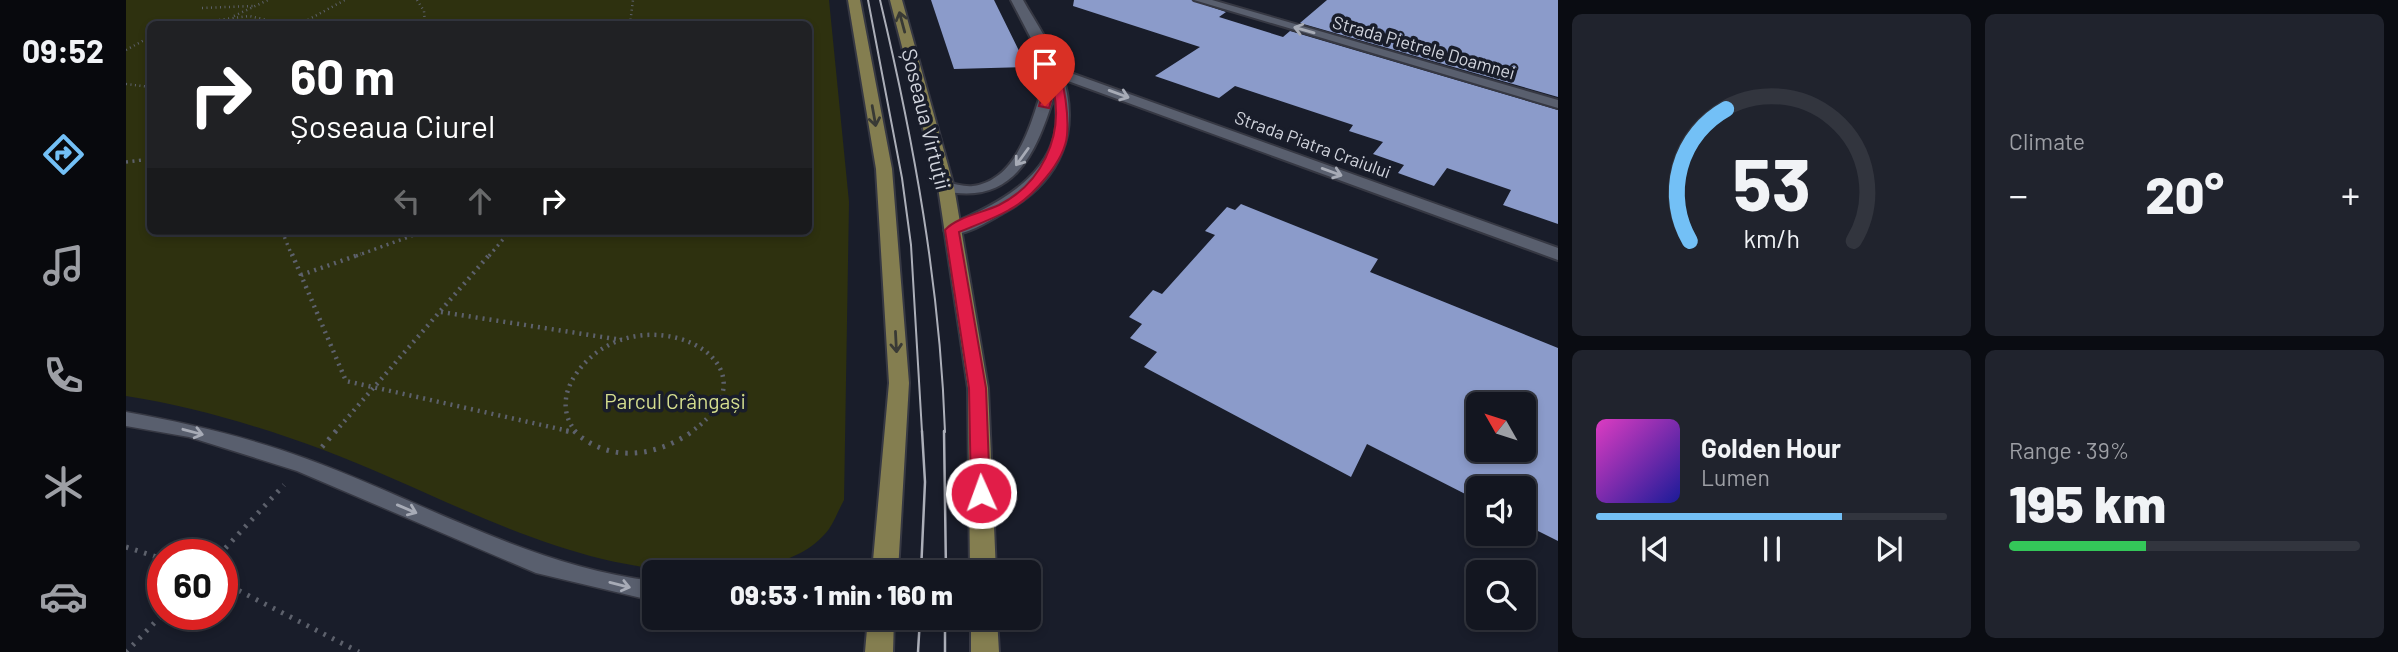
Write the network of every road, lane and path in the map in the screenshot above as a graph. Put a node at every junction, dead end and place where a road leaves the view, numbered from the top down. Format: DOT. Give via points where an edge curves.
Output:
graph roads {
  1 [pos="268,0"];
  2 [pos="345,0"];
  3 [pos="417,0"];
  4 [pos="633,0"];
  5 [pos="854,0"];
  6 [pos="896,0"];
  7 [pos="1017,0"];
  8 [pos="1200,0"];
  9 [pos="253,6"];
  10 [pos="202,8"];
  11 [pos="230,17"];
  12 [pos="206,21"];
  13 [pos="272,21"];
  14 [pos="306,21"];
  15 [pos="425,21"];
  16 [pos="630,21"];
  17 [pos="147,39"];
  18 [pos="126,50"];
  19 [pos="1054,71"];
  20 [pos="126,84"];
  21 [pos="147,87"];
  22 [pos="1558,104"];
  23 [pos="147,159"];
  24 [pos="126,162"];
  25 [pos="946,187"];
  26 [pos="952,230"];
  27 [pos="284,235"];
  28 [pos="414,235"];
  29 [pos="507,235"];
  30 [pos="1558,254"];
  31 [pos="301,275"];
  32 [pos="440,312"];
  33 [pos="622,340"];
  34 [pos="374,387"];
  35 [pos="126,419"];
  36 [pos="574,432"];
  37 [pos="302,465"];
  38 [pos="234,539"];
  39 [pos="126,547"];
  40 [pos="147,554"];
  41 [pos="886,560"];
  42 [pos="983,560"];
  43 [pos="238,590"];
  44 [pos="642,590"];
  45 [pos="148,630"];
  46 [pos="880,630"];
  47 [pos="984,630"];
  48 [pos="127,652"];
  49 [pos="359,652"];
  50 [pos="879,652"];
  51 [pos="985,652"];
  1 -- 9 [label="path"];
  2 -- 14 [label="path"];
  3 -- 15 [label="path"];
  4 -- 16 [label="path"];
  5 -- 41 [label="main road, one-way" via="884,169 898,369"];
  25 -- 6 [label="main road, Șoseaua Virtuții, one-way"];
  7 -- 19 [label="street"];
  22 -- 8 [label="street, Strada Pietrele Doamnei, one-way"];
  9 -- 10 [label="path"];
  9 -- 11 [label="path"];
  11 -- 12 [label="path"];
  11 -- 13 [label="path"];
  17 -- 18 [label="path"];
  19 -- 25 [label="street, one-way" via="1033,139 1013,169 978,192"];
  19 -- 26 [label="street" via="1061,96 1061,138 1050,164 1017,199"];
  19 -- 30 [label="street, Strada Piatra Craiului, one-way"];
  20 -- 21 [label="path"];
  23 -- 24 [label="path"];
  25 -- 26 [label="main road, Șoseaua Virtuții"];
  26 -- 42 [label="main road, Șoseaua Virtuții" via="978,388"];
  27 -- 31 [label="path"];
  28 -- 31 [label="path"];
  29 -- 32 [label="path"];
  31 -- 34 [label="path" via="346,381"];
  32 -- 33 [label="path"];
  32 -- 34 [label="path"];
  33 -- 36 [label="path" via="584,363 571,380 566,416"];
  33 -- 36 [label="path" via="669,334 708,349 724,381 721,400 710,419 691,435 640,454 591,446"];
  34 -- 36 [label="path"];
  34 -- 37 [label="path"];
  35 -- 37 [label="lane, one-way" via="189,430"];
  37 -- 38 [label="path"];
  37 -- 44 [label="lane, one-way" via="537,564"];
  39 -- 40 [label="path"];
  43 -- 49 [label="path"];
  45 -- 48 [label="path"];
  46 -- 50 [label="main road"];
  47 -- 51 [label="main road"];
}
